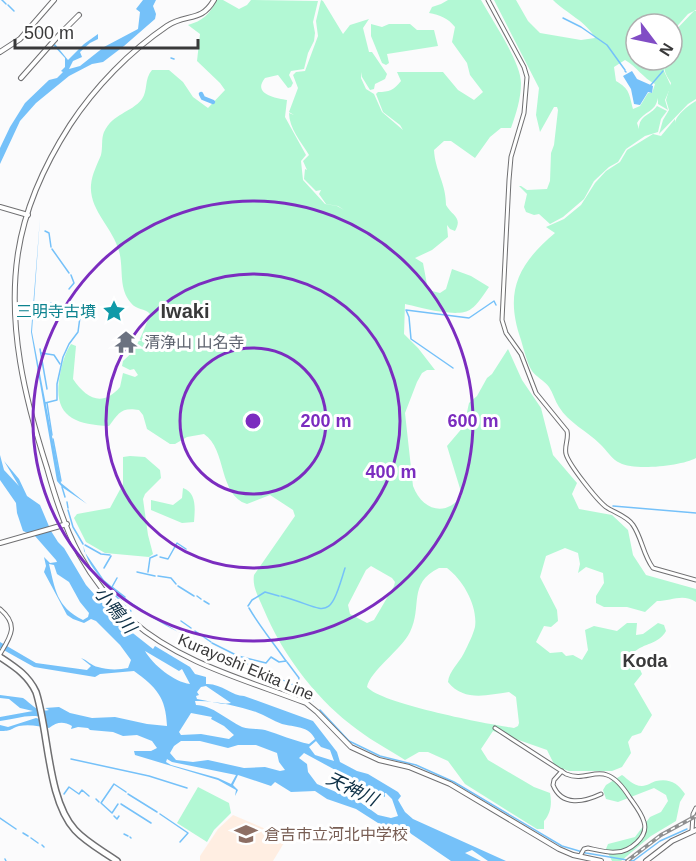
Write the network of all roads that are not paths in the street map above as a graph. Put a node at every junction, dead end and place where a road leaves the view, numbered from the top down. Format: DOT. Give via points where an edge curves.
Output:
graph roads {
  1 [pos="54,0"];
  2 [pos="214,0"];
  3 [pos="488,0"];
  4 [pos="79,15"];
  5 [pos="0,52"];
  6 [pos="21,78"];
  7 [pos="0,207"];
  8 [pos="26,215"];
  9 [pos="65,525"];
  10 [pos="0,543"];
  11 [pos="696,580"];
  12 [pos="0,609"];
  13 [pos="0,656"];
  14 [pos="495,728"];
  15 [pos="562,771"];
  16 [pos="601,794"];
  17 [pos="696,808"];
  18 [pos="72,829"];
  19 [pos="694,831"];
  20 [pos="580,856"];
  21 [pos="112,861"];
  22 [pos="117,861"];
  23 [pos="601,861"];
  24 [pos="646,861"];
  1 -- 5 [label="main road" via="20,39"];
  2 -- 8 [label="main road, Kurayoshi Ekita Line" via="200,16 172,23 156,34 93,95 56,148"];
  3 -- 11 [label="street" via="527,77 524,113 511,157 503,328 521,354 536,393 567,431 567,458 596,497 634,526 652,568"];
  4 -- 6 [label="main road"];
  7 -- 8 [label="main road"];
  8 -- 9 [label="main road, Kurayoshi Ekita Line" via="15,271 17,338 38,441"];
  9 -- 10 [label="main road"];
  9 -- 20 [label="main road, Kurayoshi Ekita Line" via="99,586 128,618 155,639 213,669 306,703 351,747 450,784 559,849"];
  12 -- 13 [label="street" via="12,627"];
  13 -- 18 [label="highway" via="26,679 32,692 55,800"];
  14 -- 15 [label="street"];
  15 -- 16 [label="street" via="553,785 562,796 584,801"];
  15 -- 20 [label="street" via="576,778 607,775 626,792 645,822 642,837 623,851 588,848"];
  17 -- 19 [label="street"];
  18 -- 21 [label="highway"];
  18 -- 22 [label="highway"];
  19 -- 24 [label="main road" via="672,841"];
  20 -- 23 [label="main road, Kurayoshi Ekita Line"];
}
